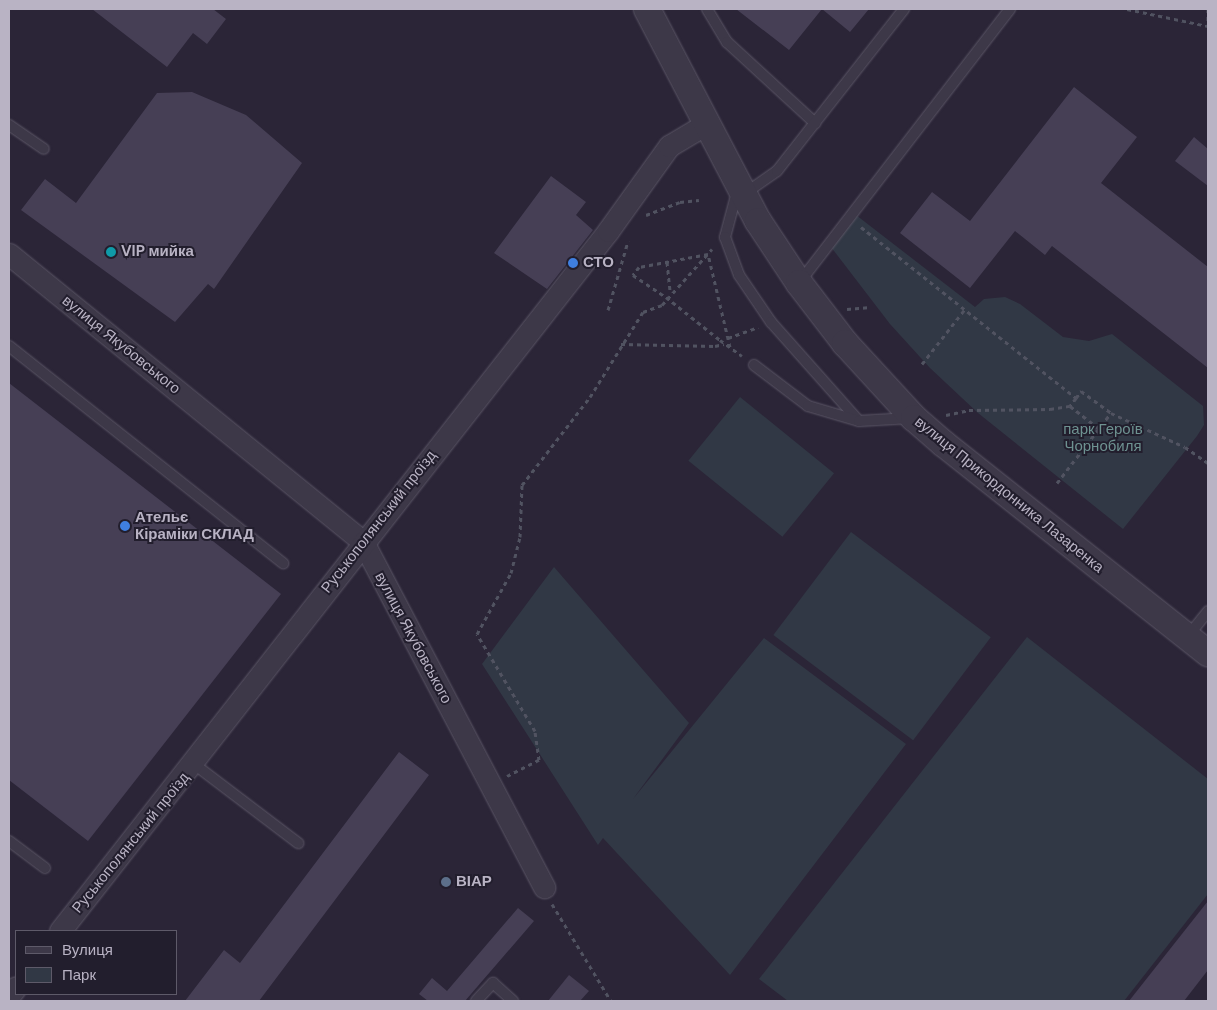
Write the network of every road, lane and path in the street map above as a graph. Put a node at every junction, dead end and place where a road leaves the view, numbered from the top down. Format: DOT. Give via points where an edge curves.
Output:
graph roads {
  1 [pos="647,9"];
  2 [pos="707,9"];
  3 [pos="904,9"];
  4 [pos="1010,9"];
  5 [pos="1127,9"];
  6 [pos="1208,9"];
  7 [pos="1208,22"];
  8 [pos="1208,26"];
  9 [pos="815,123"];
  10 [pos="9,124"];
  11 [pos="706,124"];
  12 [pos="44,150"];
  13 [pos="740,190"];
  14 [pos="699,200"];
  15 [pos="644,216"];
  16 [pos="850,218"];
  17 [pos="725,236"];
  18 [pos="9,254"];
  19 [pos="708,254"];
  20 [pos="666,262"];
  21 [pos="799,283"];
  22 [pos="670,294"];
  23 [pos="666,297"];
  24 [pos="965,309"];
  25 [pos="621,344"];
  26 [pos="724,344"];
  27 [pos="9,346"];
  28 [pos="730,347"];
  29 [pos="922,364"];
  30 [pos="754,365"];
  31 [pos="1076,398"];
  32 [pos="1070,406"];
  33 [pos="1111,413"];
  34 [pos="914,418"];
  35 [pos="859,421"];
  36 [pos="1099,429"];
  37 [pos="1208,463"];
  38 [pos="1057,483"];
  39 [pos="363,542"];
  40 [pos="283,563"];
  41 [pos="1208,611"];
  42 [pos="1187,637"];
  43 [pos="1208,653"];
  44 [pos="194,764"];
  45 [pos="490,784"];
  46 [pos="9,841"];
  47 [pos="298,843"];
  48 [pos="45,868"];
  49 [pos="544,887"];
  50 [pos="61,930"];
  51 [pos="476,1001"];
  52 [pos="513,1001"];
  53 [pos="611,1001"];
  1 -- 11 [label="street, вулиця Прикордонника Лазаренка"];
  2 -- 9 [label="lane" via="727,42"];
  3 -- 9 [label="lane"];
  4 -- 16 [label="lane"];
  5 -- 8 [label="path"];
  6 -- 7 [label="path"];
  9 -- 13 [label="lane" via="771,178"];
  10 -- 12 [label="lane"];
  11 -- 13 [label="street, вулиця Прикордонника Лазаренка"];
  11 -- 39 [label="street, Руськополянський проїзд" via="669,146 608,231"];
  13 -- 17 [label="lane"];
  13 -- 21 [label="street, вулиця Прикордонника Лазаренка"];
  14 -- 15 [label="path" via="680,202"];
  16 -- 21 [label="lane"];
  16 -- 24 [label="path"];
  17 -- 19 [label="path"];
  17 -- 35 [label="lane" via="739,275 771,322"];
  18 -- 39 [label="street, вулиця Якубовського"];
  19 -- 20 [label="path"];
  19 -- 22 [label="path"];
  19 -- 28 [label="path"];
  20 -- 22 [label="path"];
  20 -- 23 [label="path" via="639,267 633,275"];
  21 -- 34 [label="street, вулиця Прикордонника Лазаренка" via="845,343"];
  22 -- 23 [label="path"];
  23 -- 25 [label="path" via="662,305 643,312"];
  23 -- 26 [label="path"];
  24 -- 29 [label="path"];
  24 -- 31 [label="path"];
  25 -- 26 [label="path"];
  25 -- 45 [label="path" via="590,397 522,485 520,537 511,573 477,634 535,731 539,760"];
  26 -- 28 [label="path"];
  27 -- 40 [label="lane"];
  28 -- 30 [label="path"];
  30 -- 35 [label="lane" via="808,406"];
  31 -- 32 [label="path"];
  31 -- 33 [label="path" via="1081,391"];
  32 -- 34 [label="path" via="969,410"];
  32 -- 36 [label="path"];
  33 -- 36 [label="path"];
  33 -- 37 [label="path" via="1186,447"];
  34 -- 35 [label="lane"];
  34 -- 42 [label="street, вулиця Прикордонника Лазаренка"];
  36 -- 38 [label="path"];
  39 -- 44 [label="street, Руськополянський проїзд"];
  39 -- 45 [label="street, вулиця Якубовського"];
  41 -- 42 [label="lane"];
  42 -- 43 [label="street, вулиця Прикордонника Лазаренка"];
  44 -- 47 [label="lane"];
  44 -- 50 [label="street, Руськополянський проїзд"];
  45 -- 49 [label="street, вулиця Якубовського"];
  46 -- 48 [label="lane"];
  49 -- 53 [label="path"];
  51 -- 52 [label="lane" via="492,983"];
}
